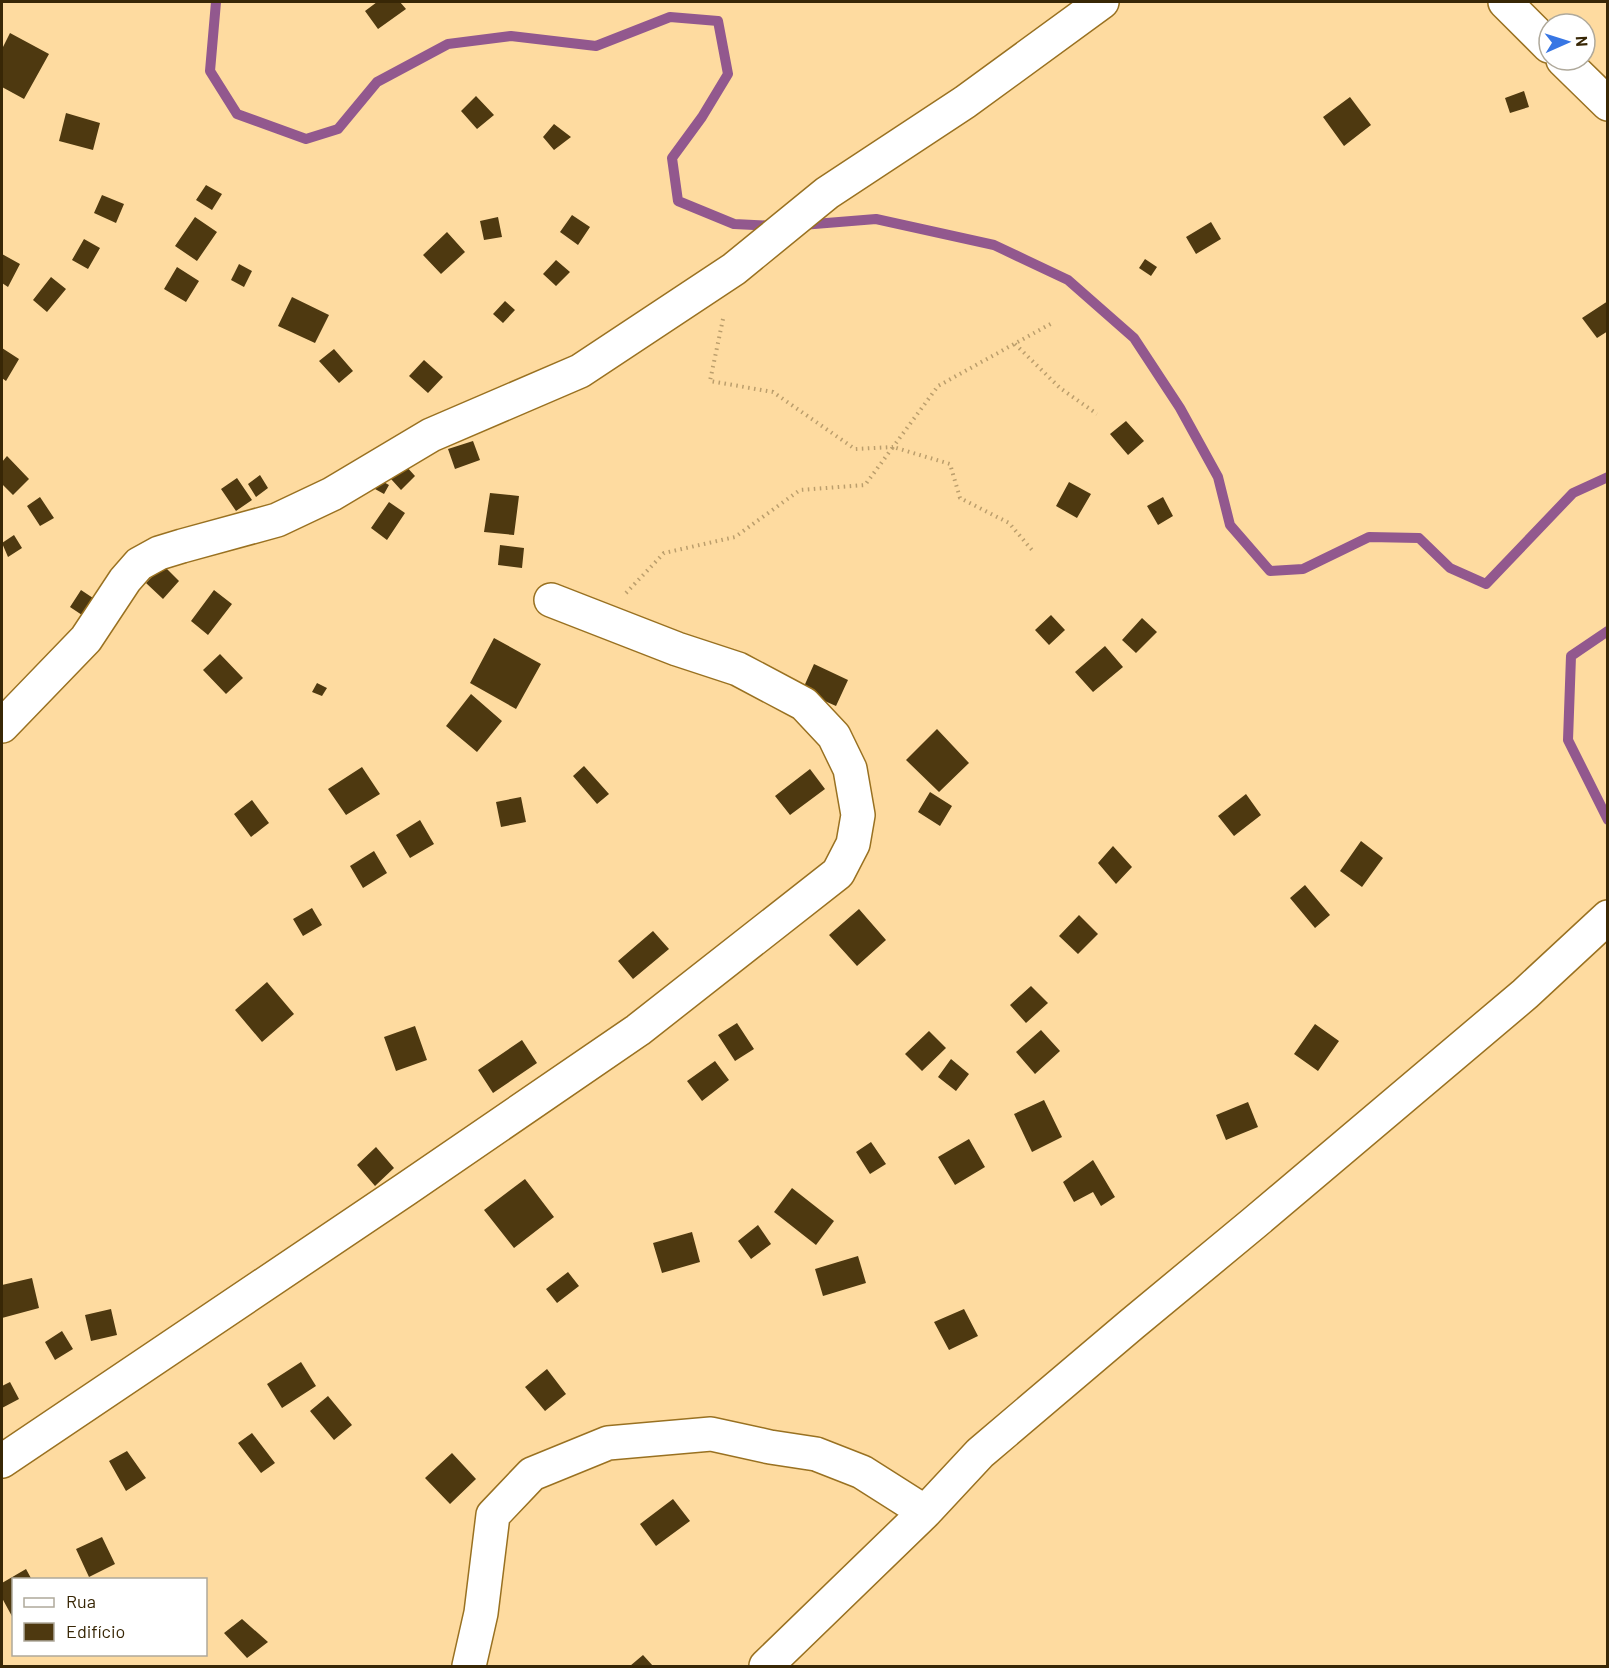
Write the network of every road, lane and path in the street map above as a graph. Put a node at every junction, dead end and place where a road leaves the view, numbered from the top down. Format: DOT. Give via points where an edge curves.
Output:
graph roads {
  1 [pos="1102,2"];
  2 [pos="1505,2"];
  3 [pos="1537,34"];
  4 [pos="1575,72"];
  5 [pos="1608,104"];
  6 [pos="735,269"];
  7 [pos="1054,322"];
  8 [pos="1015,344"];
  9 [pos="1097,414"];
  10 [pos="893,447"];
  11 [pos="1032,550"];
  12 [pos="551,600"];
  13 [pos="600,619"];
  14 [pos="2,726"];
  15 [pos="1608,917"];
  16 [pos="2,1461"];
  17 [pos="925,1512"];
  18 [pos="469,1666"];
  19 [pos="766,1666"];
  1 -- 6 [label="street" via="965,102 828,193"];
  2 -- 3 [label="street"];
  4 -- 5 [label="street"];
  6 -- 10 [label="path" via="710,381 773,392 855,449"];
  6 -- 14 [label="street" via="580,371 431,435 314,504 277,519 159,553 139,564 86,639"];
  7 -- 8 [label="path"];
  8 -- 9 [label="path" via="1060,388"];
  8 -- 10 [label="path" via="938,387"];
  10 -- 11 [label="path" via="950,464 960,498 1009,523"];
  10 -- 13 [label="path" via="865,485 800,490 735,537 664,553"];
  12 -- 13 [label="street"];
  13 -- 16 [label="street" via="738,669 804,704 834,736 850,769 858,815 853,844 838,873 638,1030"];
  15 -- 17 [label="street" via="1525,994 1015,1422"];
  17 -- 18 [label="street" via="862,1472 816,1454 711,1434 608,1443 532,1474 493,1515 481,1613"];
  17 -- 19 [label="street"];
}
